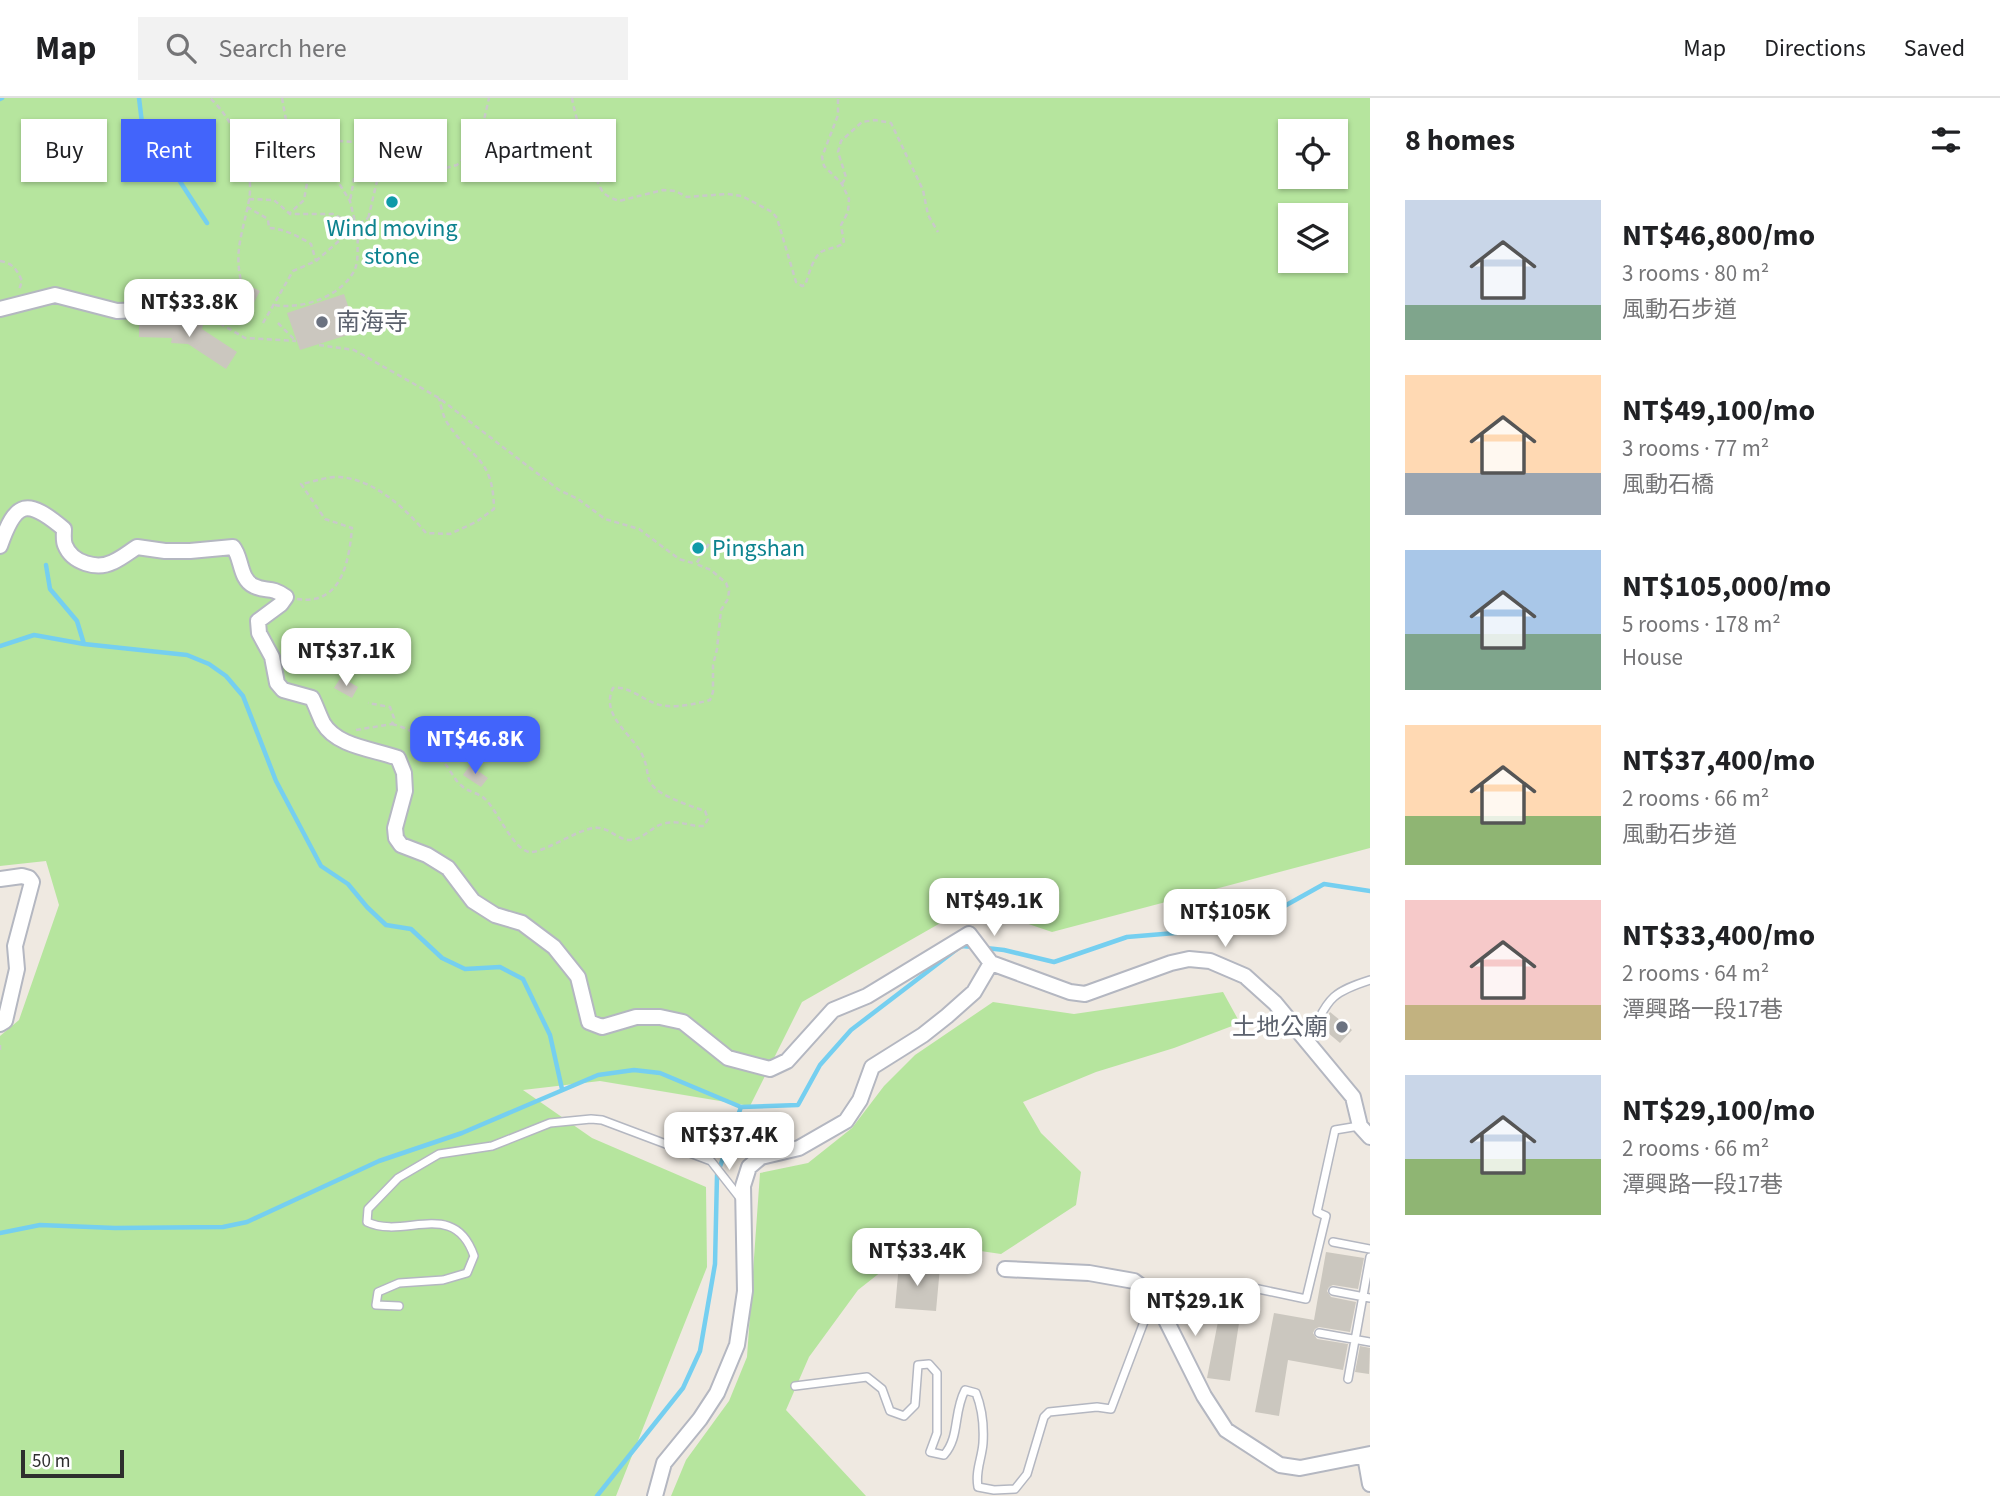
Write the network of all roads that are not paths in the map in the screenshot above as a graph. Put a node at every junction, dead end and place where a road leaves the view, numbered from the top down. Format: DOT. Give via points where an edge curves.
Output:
graph roads {
  1 [pos="193,308"];
  2 [pos="0,309"];
  3 [pos="0,546"];
  4 [pos="0,879"];
  5 [pos="991,963"];
  6 [pos="1370,979"];
  7 [pos="0,1024"];
  8 [pos="1312,1031"];
  9 [pos="1365,1131"];
  10 [pos="744,1202"];
  11 [pos="1334,1242"];
  12 [pos="1370,1249"];
  13 [pos="1370,1256"];
  14 [pos="1004,1269"];
  15 [pos="1244,1286"];
  16 [pos="1334,1291"];
  17 [pos="1154,1296"];
  18 [pos="1366,1297"];
  19 [pos="399,1306"];
  20 [pos="1319,1333"];
  21 [pos="1355,1340"];
  22 [pos="1370,1342"];
  23 [pos="1348,1379"];
  24 [pos="795,1386"];
  25 [pos="1368,1455"];
  26 [pos="1370,1484"];
  27 [pos="655,1496"];
  1 -- 2 [label="street" via="117,311 55,295"];
  3 -- 5 [label="street" via="13,515 34,508 64,529 69,553 86,564 112,563 137,547 165,551 233,547 254,586 276,589 286,597 258,621 277,683 283,690 312,698 331,732 355,746 398,758 405,792 395,828 401,845 448,868 473,901 495,915 522,923 554,947 578,977 589,1022 602,1027 636,1017 683,1022 728,1058 770,1069 787,1061 833,1010 867,996 969,934"];
  4 -- 7 [label="street" via="22,876 32,882 15,946 17,969 5,1021"];
  5 -- 9 [label="street" via="1084,994 1189,959 1210,961 1245,976 1275,1003 1353,1097"];
  5 -- 10 [label="street" via="974,992 947,1016 872,1067 860,1100 846,1121 799,1148 761,1157 749,1167"];
  6 -- 8 [label="lane" via="1341,989 1323,1008"];
  9 -- 15 [label="lane" via="1335,1129 1317,1212 1325,1216 1306,1299"];
  10 -- 19 [label="lane" via="712,1163 602,1120 550,1123 492,1146 439,1154 398,1178 368,1209 367,1222 377,1227 449,1225 469,1243 474,1256 467,1273 399,1283 378,1292 376,1305"];
  10 -- 27 [label="street" via="745,1291 737,1345 717,1393 664,1463"];
  11 -- 12 [label="lane"];
  13 -- 18 [label="lane"];
  14 -- 17 [label="street" via="1089,1273 1133,1281"];
  16 -- 18 [label="lane"];
  17 -- 24 [label="lane" via="1111,1409 1049,1412 1027,1474 1014,1489 978,1487 983,1443 976,1393 965,1390 958,1404 953,1445 944,1455 930,1451 937,1433 937,1373 929,1364 918,1365 915,1405 904,1416 890,1411 882,1389 867,1377"];
  17 -- 25 [label="street" via="1226,1430 1280,1465 1300,1468"];
  18 -- 21 [label="lane"];
  20 -- 21 [label="lane"];
  21 -- 22 [label="lane"];
  21 -- 23 [label="lane"];
  25 -- 26 [label="street"];
}
